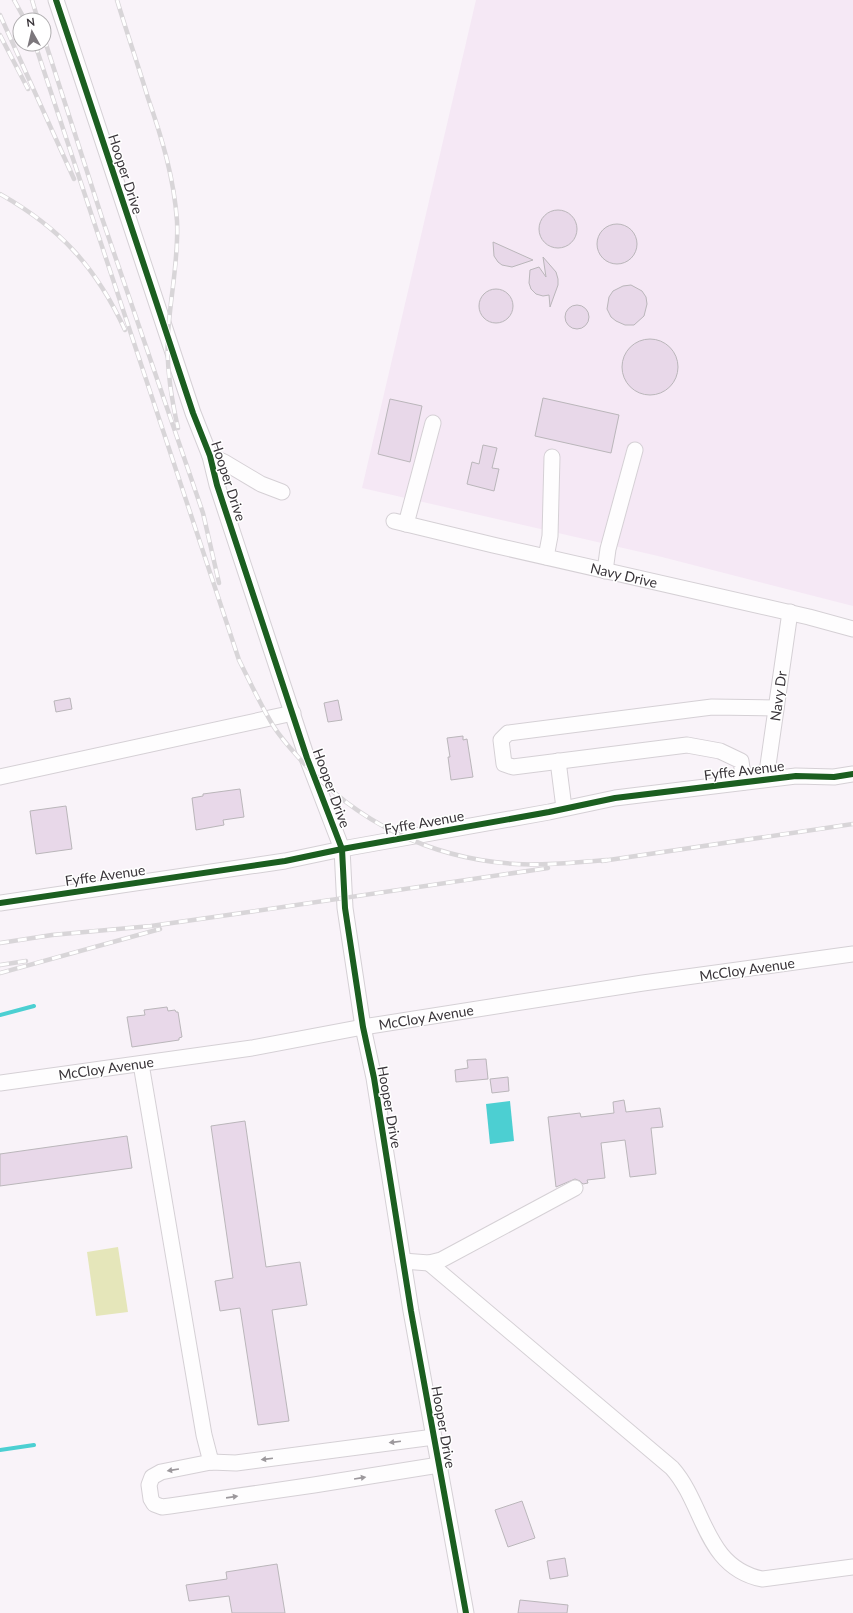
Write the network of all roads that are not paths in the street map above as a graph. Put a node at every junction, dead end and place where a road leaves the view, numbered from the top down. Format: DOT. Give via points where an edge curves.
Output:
graph roads {
  1 [pos="56,0"];
  2 [pos="433,423"];
  3 [pos="635,450"];
  4 [pos="210,456"];
  5 [pos="552,457"];
  6 [pos="282,492"];
  7 [pos="546,557"];
  8 [pos="605,570"];
  9 [pos="790,612"];
  10 [pos="853,629"];
  11 [pos="776,708"];
  12 [pos="292,713"];
  13 [pos="558,761"];
  14 [pos="853,774"];
  15 [pos="0,777"];
  16 [pos="766,779"];
  17 [pos="744,782"];
  18 [pos="564,808"];
  19 [pos="342,849"];
  20 [pos="0,903"];
  21 [pos="853,954"];
  22 [pos="363,1027"];
  23 [pos="141,1064"];
  24 [pos="0,1084"];
  25 [pos="575,1188"];
  26 [pos="403,1261"];
  27 [pos="429,1263"];
  28 [pos="434,1437"];
  29 [pos="211,1462"];
  30 [pos="439,1465"];
  31 [pos="853,1567"];
  32 [pos="466,1613"];
  1 -- 4 [label="street, Hooper Drive" via="193,414"];
  2 -- 7 [label="street, Navy Drive" via="400,522"];
  3 -- 8 [label="street" via="608,549"];
  4 -- 6 [label="street" via="261,484"];
  4 -- 12 [label="street, Hooper Drive" via="217,485"];
  5 -- 7 [label="street" via="550,536"];
  7 -- 8 [label="street, Navy Drive"];
  8 -- 9 [label="street, Navy Drive"];
  9 -- 10 [label="street, Navy Drive"];
  9 -- 11 [label="street, Navy Dr"];
  11 -- 13 [label="street" via="712,707 508,733 500,740 504,764 513,767"];
  11 -- 16 [label="street, Navy Dr"];
  12 -- 15 [label="street"];
  12 -- 19 [label="street, Hooper Drive"];
  13 -- 17 [label="street" via="688,745 720,751 741,762"];
  13 -- 18 [label="street"];
  14 -- 16 [label="street, Fyffe Avenue"];
  16 -- 17 [label="street, Fyffe Avenue"];
  17 -- 18 [label="street, Fyffe Avenue" via="615,798"];
  18 -- 19 [label="street, Fyffe Avenue"];
  19 -- 20 [label="street, Fyffe Avenue" via="285,861"];
  19 -- 22 [label="street, Hooper Drive" via="345,908"];
  21 -- 22 [label="street, McCloy Avenue" via="643,983"];
  22 -- 23 [label="street, McCloy Avenue" via="252,1048"];
  22 -- 26 [label="street, Hooper Drive" via="374,1078"];
  23 -- 24 [label="street, McCloy Avenue"];
  23 -- 29 [label="street" via="202,1427"];
  25 -- 27 [label="street" via="441,1260"];
  26 -- 27 [label="street"];
  26 -- 28 [label="street, Hooper Drive"];
  27 -- 31 [label="street" via="672,1468 688,1489 707,1535 717,1551 738,1571 748,1576 769,1579"];
  28 -- 29 [label="street, one-way" via="236,1463"];
  28 -- 30 [label="street, Hooper Drive"];
  29 -- 30 [label="street, one-way" via="161,1472 152,1477 149,1485 154,1504 170,1506"];
  30 -- 32 [label="street, Hooper Drive"];
}
